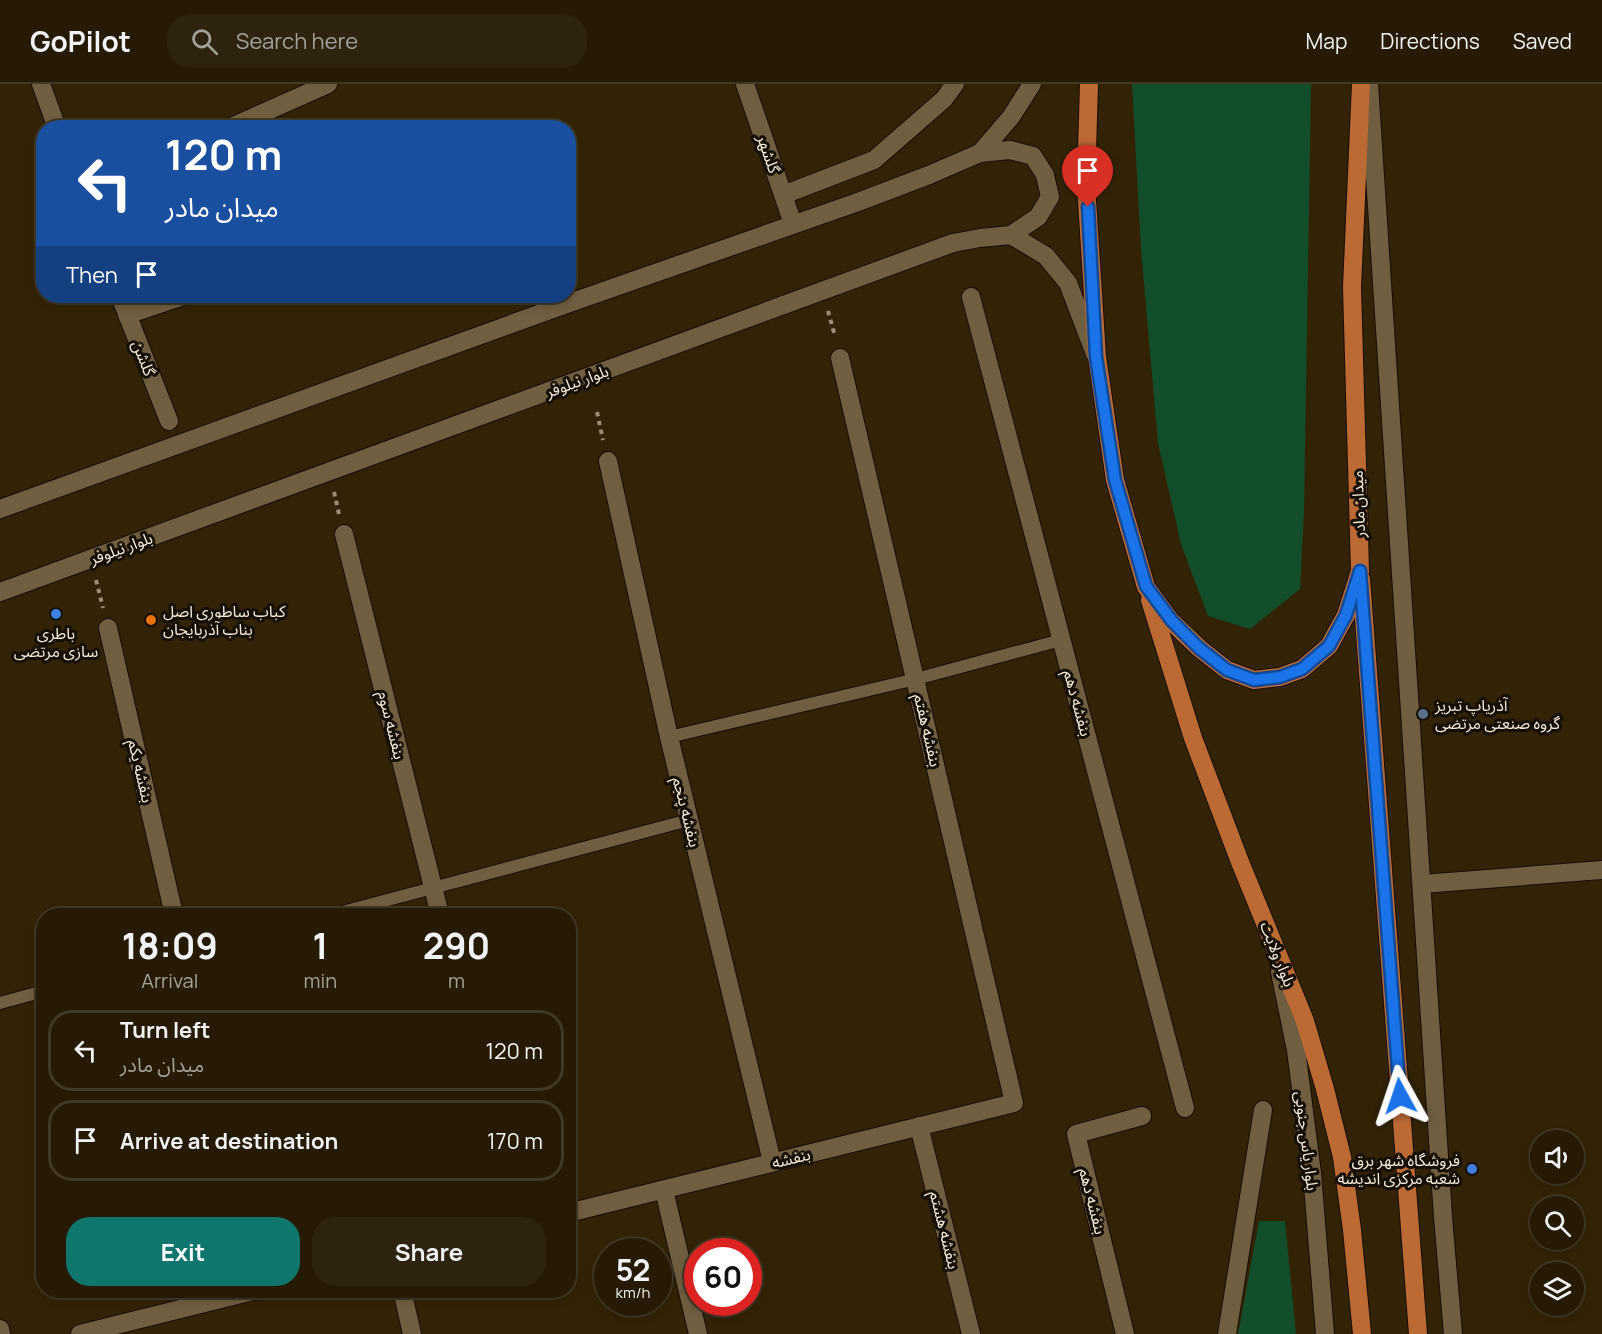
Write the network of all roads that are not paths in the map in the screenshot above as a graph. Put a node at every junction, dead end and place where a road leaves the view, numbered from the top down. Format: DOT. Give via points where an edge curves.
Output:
graph roads {
  1 [pos="41,84"];
  2 [pos="328,84"];
  3 [pos="745,84"];
  4 [pos="955,84"];
  5 [pos="1032,84"];
  6 [pos="1089,84"];
  7 [pos="1361,84"];
  8 [pos="1369,84"];
  9 [pos="54,120"];
  10 [pos="247,120"];
  11 [pos="980,153"];
  12 [pos="783,195"];
  13 [pos="793,224"];
  14 [pos="1011,235"];
  15 [pos="971,297"];
  16 [pos="576,302"];
  17 [pos="123,303"];
  18 [pos="162,303"];
  19 [pos="572,303"];
  20 [pos="127,315"];
  21 [pos="1096,357"];
  22 [pos="840,358"];
  23 [pos="169,421"];
  24 [pos="608,461"];
  25 [pos="0,508"];
  26 [pos="344,534"];
  27 [pos="1360,571"];
  28 [pos="1146,586"];
  29 [pos="0,592"];
  30 [pos="108,628"];
  31 [pos="1061,640"];
  32 [pos="916,679"];
  33 [pos="669,737"];
  34 [pos="689,820"];
  35 [pos="1602,870"];
  36 [pos="1422,884"];
  37 [pos="433,888"];
  38 [pos="172,908"];
  39 [pos="357,908"];
  40 [pos="438,908"];
  41 [pos="1276,950"];
  42 [pos="36,993"];
  43 [pos="0,1002"];
  44 [pos="1014,1103"];
  45 [pos="1185,1108"];
  46 [pos="1263,1110"];
  47 [pos="1142,1116"];
  48 [pos="920,1126"];
  49 [pos="772,1162"];
  50 [pos="664,1190"];
  51 [pos="576,1211"];
  52 [pos="232,1298"];
  53 [pos="404,1298"];
  54 [pos="140,1327"];
  55 [pos="0,1329"];
  56 [pos="1,1334"];
  57 [pos="80,1334"];
  58 [pos="412,1334"];
  59 [pos="698,1334"];
  60 [pos="971,1334"];
  61 [pos="1125,1334"];
  62 [pos="1227,1334"];
  63 [pos="1325,1334"];
  64 [pos="1362,1334"];
  65 [pos="1418,1334"];
  66 [pos="1453,1334"];
  1 -- 9 [label="street"];
  2 -- 10 [label="street"];
  3 -- 12 [label="street, گلشهر"];
  4 -- 12 [label="street" via="944,99 874,160"];
  5 -- 11 [label="street" via="1011,117"];
  6 -- 21 [label="main road, میدان مادر" via="1086,185"];
  7 -- 27 [label="main road, میدان مادر" via="1352,287"];
  8 -- 36 [label="street"];
  11 -- 13 [label="street"];
  11 -- 14 [label="street" via="1010,150 1033,156 1045,175 1050,196 1046,204 1038,217"];
  12 -- 13 [label="street, گلشهر"];
  13 -- 16 [label="street"];
  14 -- 21 [label="street" via="1046,256 1068,283"];
  14 -- 29 [label="street, بلوار نیلوفر" via="953,243"];
  15 -- 31 [label="street, بنفشه دهم"];
  17 -- 20 [label="street, گلشن"];
  18 -- 20 [label="street"];
  19 -- 25 [label="street"];
  20 -- 23 [label="street, گلشن"];
  21 -- 28 [label="main road, میدان مادر" via="1115,480"];
  22 -- 32 [label="street, بنفشه هفتم"];
  24 -- 33 [label="street, بنفشه پنجم"];
  26 -- 37 [label="street, بنفشه سوم"];
  27 -- 28 [label="main road, میدان مادر" via="1346,615 1329,646 1302,669 1254,680 1227,670 1199,648"];
  27 -- 65 [label="main road"];
  28 -- 41 [label="main road, بلوار ولایت" via="1192,738"];
  30 -- 38 [label="street, بنفشه یکم"];
  31 -- 32 [label="lane"];
  31 -- 45 [label="street, بنفشه دهم"];
  32 -- 33 [label="lane"];
  32 -- 44 [label="street, بنفشه هفتم"];
  33 -- 34 [label="street, بنفشه پنجم"];
  34 -- 37 [label="lane"];
  34 -- 49 [label="street, بنفشه پنجم"];
  35 -- 36 [label="street"];
  36 -- 66 [label="street"];
  37 -- 39 [label="lane"];
  37 -- 40 [label="street, بنفشه سوم"];
  41 -- 63 [label="street, بلوار یاس جنوبی" via="1296,1050 1312,1173"];
  41 -- 64 [label="main road, بلوار ولایت" via="1305,1021 1342,1157"];
  42 -- 43 [label="lane"];
  44 -- 48 [label="street, بنفشه"];
  46 -- 62 [label="street"];
  47 -- 61 [label="street, بنفشه دهم" via="1076,1134"];
  48 -- 49 [label="street, بنفشه"];
  48 -- 60 [label="street, بنفشه هشتم"];
  49 -- 50 [label="street, بنفشه"];
  50 -- 51 [label="street, بنفشه"];
  50 -- 59 [label="street"];
  52 -- 54 [label="street"];
  53 -- 58 [label="street"];
  54 -- 57 [label="street"];
  55 -- 56 [label="street"];
}
